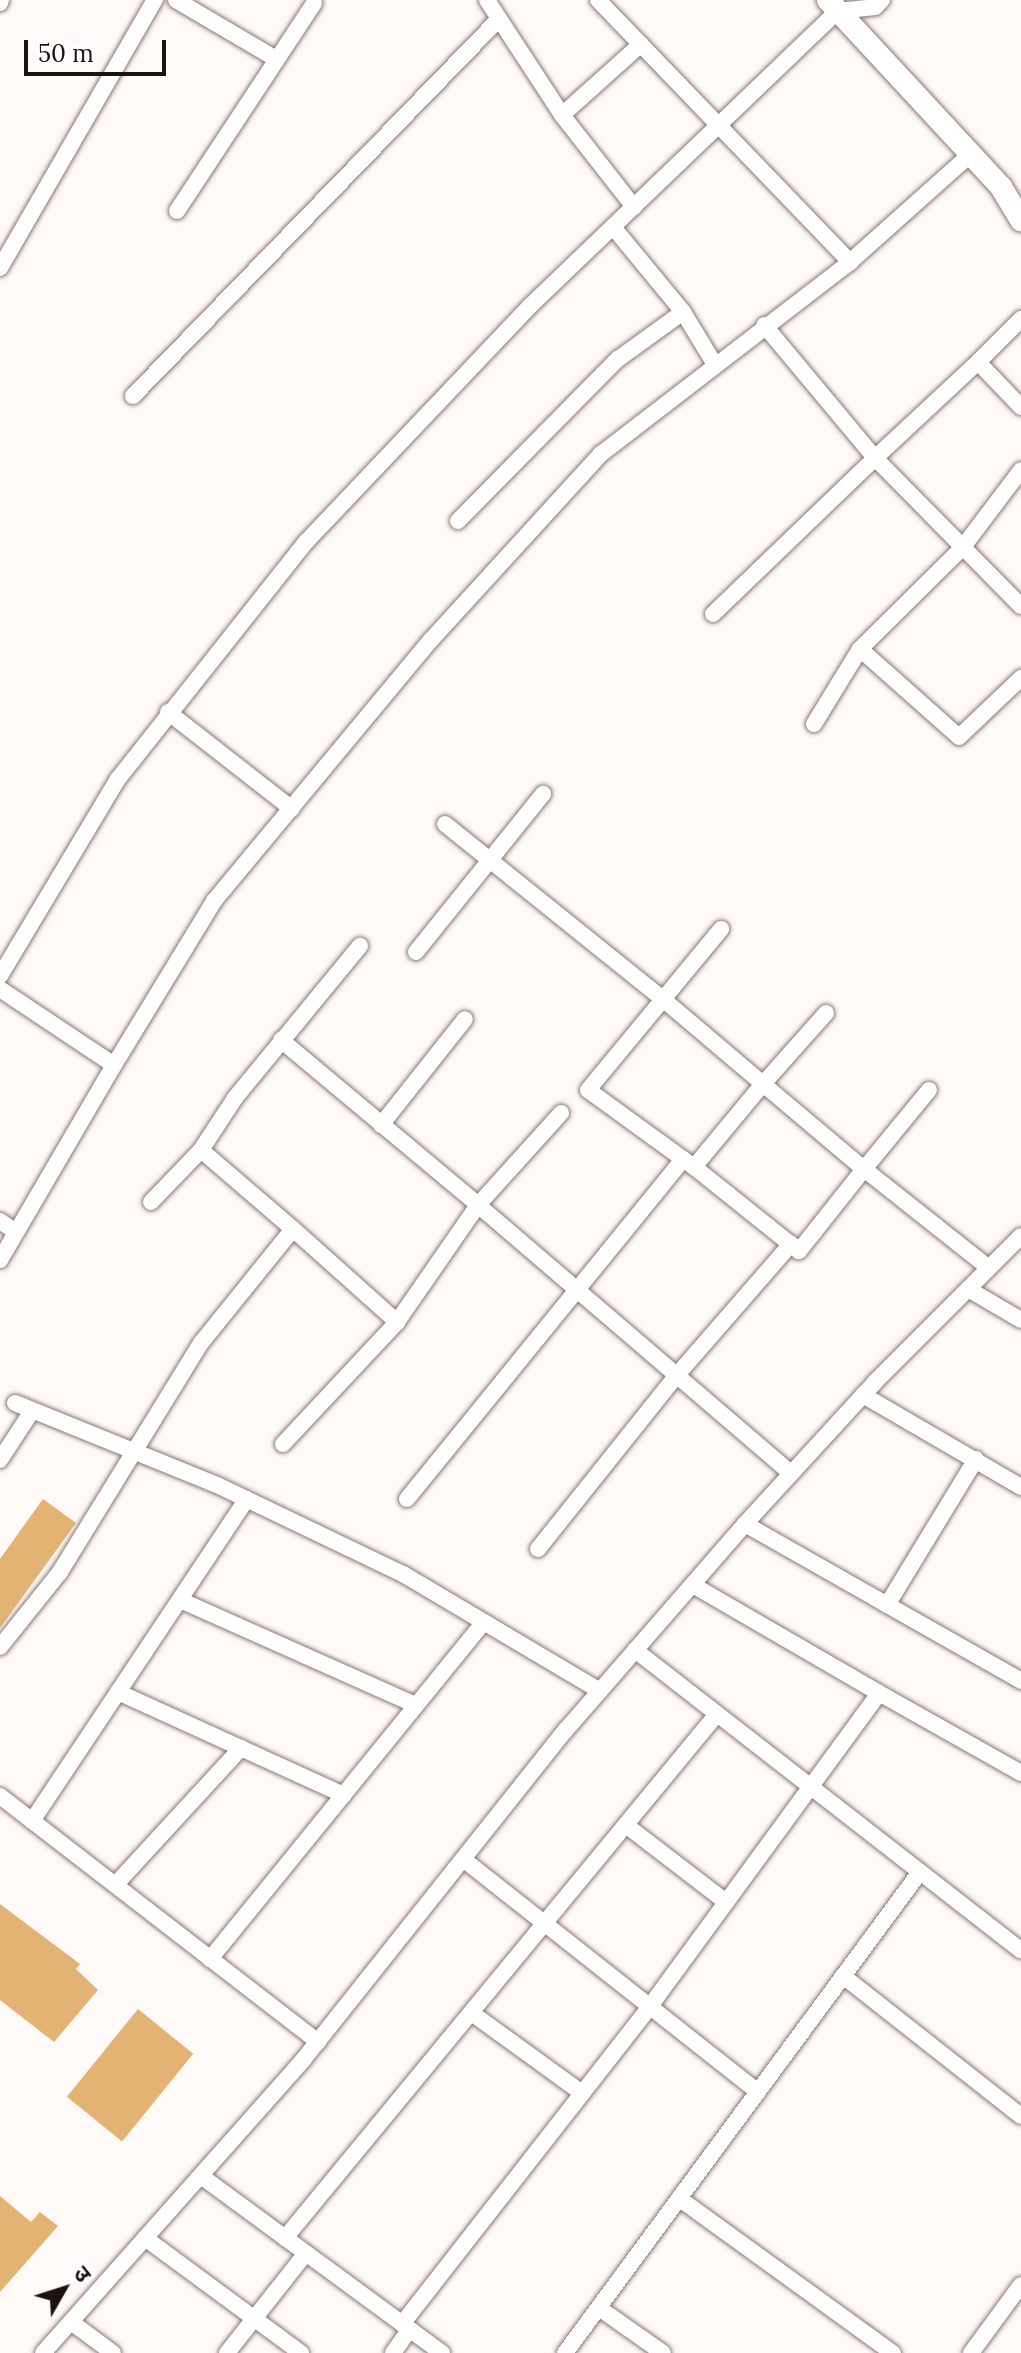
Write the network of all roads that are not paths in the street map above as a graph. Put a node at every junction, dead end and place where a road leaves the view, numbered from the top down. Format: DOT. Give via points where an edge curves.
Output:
graph roads {
  1 [pos="155,0"];
  2 [pos="176,0"];
  3 [pos="487,0"];
  4 [pos="598,0"];
  5 [pos="882,0"];
  6 [pos="314,3"];
  7 [pos="833,6"];
  8 [pos="499,19"];
  9 [pos="641,44"];
  10 [pos="276,59"];
  11 [pos="562,115"];
  12 [pos="720,125"];
  13 [pos="973,156"];
  14 [pos="1006,187"];
  15 [pos="634,207"];
  16 [pos="177,211"];
  17 [pos="1021,220"];
  18 [pos="613,227"];
  19 [pos="5,247"];
  20 [pos="850,262"];
  21 [pos="0,268"];
  22 [pos="683,312"];
  23 [pos="1021,319"];
  24 [pos="764,325"];
  25 [pos="978,362"];
  26 [pos="714,363"];
  27 [pos="133,396"];
  28 [pos="1021,407"];
  29 [pos="875,458"];
  30 [pos="1021,470"];
  31 [pos="458,521"];
  32 [pos="963,547"];
  33 [pos="1021,606"];
  34 [pos="713,614"];
  35 [pos="860,649"];
  36 [pos="1021,678"];
  37 [pos="168,712"];
  38 [pos="814,724"];
  39 [pos="543,794"];
  40 [pos="292,809"];
  41 [pos="445,824"];
  42 [pos="489,860"];
  43 [pos="721,929"];
  44 [pos="360,946"];
  45 [pos="416,952"];
  46 [pos="0,976"];
  47 [pos="0,989"];
  48 [pos="664,1000"];
  49 [pos="826,1013"];
  50 [pos="465,1019"];
  51 [pos="281,1040"];
  52 [pos="114,1065"];
  53 [pos="763,1084"];
  54 [pos="929,1090"];
  55 [pos="561,1113"];
  56 [pos="381,1125"];
  57 [pos="201,1150"];
  58 [pos="688,1163"];
  59 [pos="864,1169"];
  60 [pos="151,1202"];
  61 [pos="478,1205"];
  62 [pos="0,1221"];
  63 [pos="293,1229"];
  64 [pos="16,1232"];
  65 [pos="1021,1236"];
  66 [pos="791,1244"];
  67 [pos="0,1260"];
  68 [pos="989,1268"];
  69 [pos="968,1289"];
  70 [pos="576,1290"];
  71 [pos="1021,1320"];
  72 [pos="397,1322"];
  73 [pos="677,1375"];
  74 [pos="863,1395"];
  75 [pos="15,1403"];
  76 [pos="32,1411"];
  77 [pos="283,1444"];
  78 [pos="133,1453"];
  79 [pos="976,1459"];
  80 [pos="0,1460"];
  81 [pos="791,1473"];
  82 [pos="1021,1487"];
  83 [pos="247,1499"];
  84 [pos="407,1499"];
  85 [pos="745,1524"];
  86 [pos="538,1549"];
  87 [pos="693,1585"];
  88 [pos="180,1600"];
  89 [pos="887,1605"];
  90 [pos="484,1622"];
  91 [pos="0,1647"];
  92 [pos="635,1650"];
  93 [pos="1021,1681"];
  94 [pos="600,1691"];
  95 [pos="118,1692"];
  96 [pos="879,1693"];
  97 [pos="416,1705"];
  98 [pos="717,1714"];
  99 [pos="241,1748"];
  100 [pos="1021,1773"];
  101 [pos="811,1787"];
  102 [pos="344,1795"];
  103 [pos="0,1796"];
  104 [pos="32,1821"];
  105 [pos="627,1826"];
  106 [pos="463,1859"];
  107 [pos="920,1872"];
  108 [pos="116,1884"];
  109 [pos="726,1902"];
  110 [pos="546,1926"];
  111 [pos="1021,1950"];
  112 [pos="210,1959"];
  113 [pos="843,1976"];
  114 [pos="648,2009"];
  115 [pos="473,2014"];
  116 [pos="318,2042"];
  117 [pos="758,2092"];
  118 [pos="582,2093"];
  119 [pos="1021,2116"];
  120 [pos="201,2176"];
  121 [pos="680,2199"];
  122 [pos="145,2238"];
  123 [pos="285,2238"];
  124 [pos="306,2253"];
  125 [pos="1021,2285"];
  126 [pos="599,2308"];
  127 [pos="255,2318"];
  128 [pos="71,2322"];
  129 [pos="406,2327"];
  130 [pos="43,2353"];
  131 [pos="113,2353"];
  132 [pos="227,2353"];
  133 [pos="301,2353"];
  134 [pos="393,2353"];
  135 [pos="442,2353"];
  136 [pos="565,2353"];
  137 [pos="663,2353"];
  138 [pos="893,2353"];
  139 [pos="971,2353"];
  1 -- 19 [label="street"];
  2 -- 10 [label="street"];
  3 -- 8 [label="street"];
  4 -- 9 [label="street"];
  5 -- 7 [label="street" via="875,7"];
  6 -- 10 [label="street"];
  7 -- 12 [label="street"];
  7 -- 13 [label="main road"];
  8 -- 11 [label="street"];
  8 -- 27 [label="street"];
  9 -- 11 [label="street"];
  9 -- 12 [label="street"];
  10 -- 16 [label="street"];
  11 -- 15 [label="street"];
  12 -- 15 [label="street"];
  12 -- 20 [label="street"];
  13 -- 14 [label="main road"];
  13 -- 20 [label="street"];
  14 -- 17 [label="main road"];
  15 -- 18 [label="street"];
  18 -- 22 [label="street"];
  18 -- 37 [label="street" via="306,542"];
  19 -- 21 [label="street"];
  20 -- 24 [label="street"];
  22 -- 26 [label="street"];
  22 -- 31 [label="street" via="618,359"];
  23 -- 25 [label="street"];
  24 -- 26 [label="street"];
  24 -- 29 [label="street"];
  25 -- 28 [label="street"];
  25 -- 29 [label="street"];
  26 -- 40 [label="street" via="601,454 431,640"];
  29 -- 32 [label="street"];
  29 -- 34 [label="street"];
  30 -- 32 [label="street"];
  32 -- 33 [label="street"];
  32 -- 35 [label="street"];
  35 -- 36 [label="street" via="959,737"];
  35 -- 38 [label="street"];
  37 -- 40 [label="street"];
  37 -- 46 [label="street" via="118,779"];
  39 -- 42 [label="street"];
  40 -- 52 [label="street" via="214,901"];
  41 -- 42 [label="street"];
  42 -- 45 [label="street"];
  42 -- 48 [label="street"];
  43 -- 48 [label="street"];
  44 -- 51 [label="street"];
  47 -- 52 [label="street"];
  48 -- 53 [label="street"];
  48 -- 58 [label="street" via="588,1090"];
  49 -- 53 [label="street"];
  50 -- 56 [label="street"];
  51 -- 56 [label="street"];
  51 -- 57 [label="street"];
  52 -- 64 [label="street"];
  53 -- 58 [label="street"];
  53 -- 59 [label="street"];
  54 -- 59 [label="street"];
  55 -- 61 [label="street"];
  56 -- 61 [label="street"];
  57 -- 60 [label="street"];
  57 -- 63 [label="street"];
  58 -- 66 [label="street"];
  58 -- 70 [label="street"];
  59 -- 66 [label="street" via="799,1251"];
  59 -- 68 [label="street"];
  61 -- 70 [label="street"];
  61 -- 72 [label="street"];
  62 -- 64 [label="street"];
  63 -- 72 [label="street"];
  63 -- 78 [label="street" via="201,1343"];
  64 -- 67 [label="street"];
  65 -- 68 [label="street"];
  66 -- 73 [label="street"];
  68 -- 69 [label="street"];
  69 -- 71 [label="street"];
  69 -- 74 [label="street"];
  70 -- 73 [label="street"];
  70 -- 84 [label="street"];
  72 -- 77 [label="street"];
  73 -- 81 [label="street"];
  73 -- 86 [label="street"];
  74 -- 79 [label="street"];
  74 -- 81 [label="street"];
  75 -- 76 [label="street"];
  76 -- 78 [label="street"];
  76 -- 80 [label="street"];
  78 -- 83 [label="street"];
  78 -- 91 [label="street" via="60,1572"];
  79 -- 82 [label="street"];
  79 -- 89 [label="street"];
  81 -- 85 [label="street"];
  83 -- 88 [label="street"];
  83 -- 90 [label="street" via="403,1574"];
  85 -- 87 [label="street"];
  85 -- 89 [label="street"];
  87 -- 92 [label="street"];
  87 -- 96 [label="street"];
  88 -- 95 [label="street"];
  88 -- 97 [label="street"];
  89 -- 93 [label="street"];
  90 -- 94 [label="street"];
  90 -- 97 [label="street"];
  92 -- 94 [label="street"];
  92 -- 98 [label="street"];
  94 -- 106 [label="street"];
  95 -- 99 [label="street"];
  95 -- 104 [label="street"];
  96 -- 100 [label="street"];
  96 -- 101 [label="street"];
  97 -- 102 [label="street"];
  98 -- 101 [label="street"];
  98 -- 105 [label="street"];
  99 -- 102 [label="street"];
  99 -- 108 [label="street"];
  101 -- 107 [label="street"];
  101 -- 109 [label="street"];
  102 -- 112 [label="street"];
  103 -- 104 [label="street"];
  104 -- 108 [label="street"];
  105 -- 109 [label="street"];
  105 -- 110 [label="street"];
  106 -- 110 [label="street"];
  106 -- 116 [label="street"];
  107 -- 111 [label="street"];
  107 -- 113 [label="street"];
  108 -- 112 [label="street"];
  109 -- 114 [label="street"];
  110 -- 114 [label="street"];
  110 -- 115 [label="street"];
  112 -- 116 [label="street"];
  113 -- 117 [label="street"];
  113 -- 119 [label="street"];
  114 -- 117 [label="street"];
  114 -- 118 [label="street"];
  115 -- 118 [label="street"];
  115 -- 123 [label="street"];
  116 -- 120 [label="street"];
  117 -- 121 [label="street"];
  118 -- 129 [label="street"];
  120 -- 122 [label="street"];
  120 -- 123 [label="street"];
  121 -- 126 [label="street"];
  121 -- 138 [label="street"];
  122 -- 127 [label="street"];
  122 -- 128 [label="street"];
  123 -- 124 [label="street"];
  124 -- 127 [label="street"];
  124 -- 129 [label="street"];
  125 -- 139 [label="street"];
  126 -- 136 [label="street"];
  126 -- 137 [label="street"];
  127 -- 132 [label="street"];
  127 -- 133 [label="street"];
  128 -- 130 [label="street"];
  128 -- 131 [label="street"];
  129 -- 134 [label="street"];
  129 -- 135 [label="street"];
}
